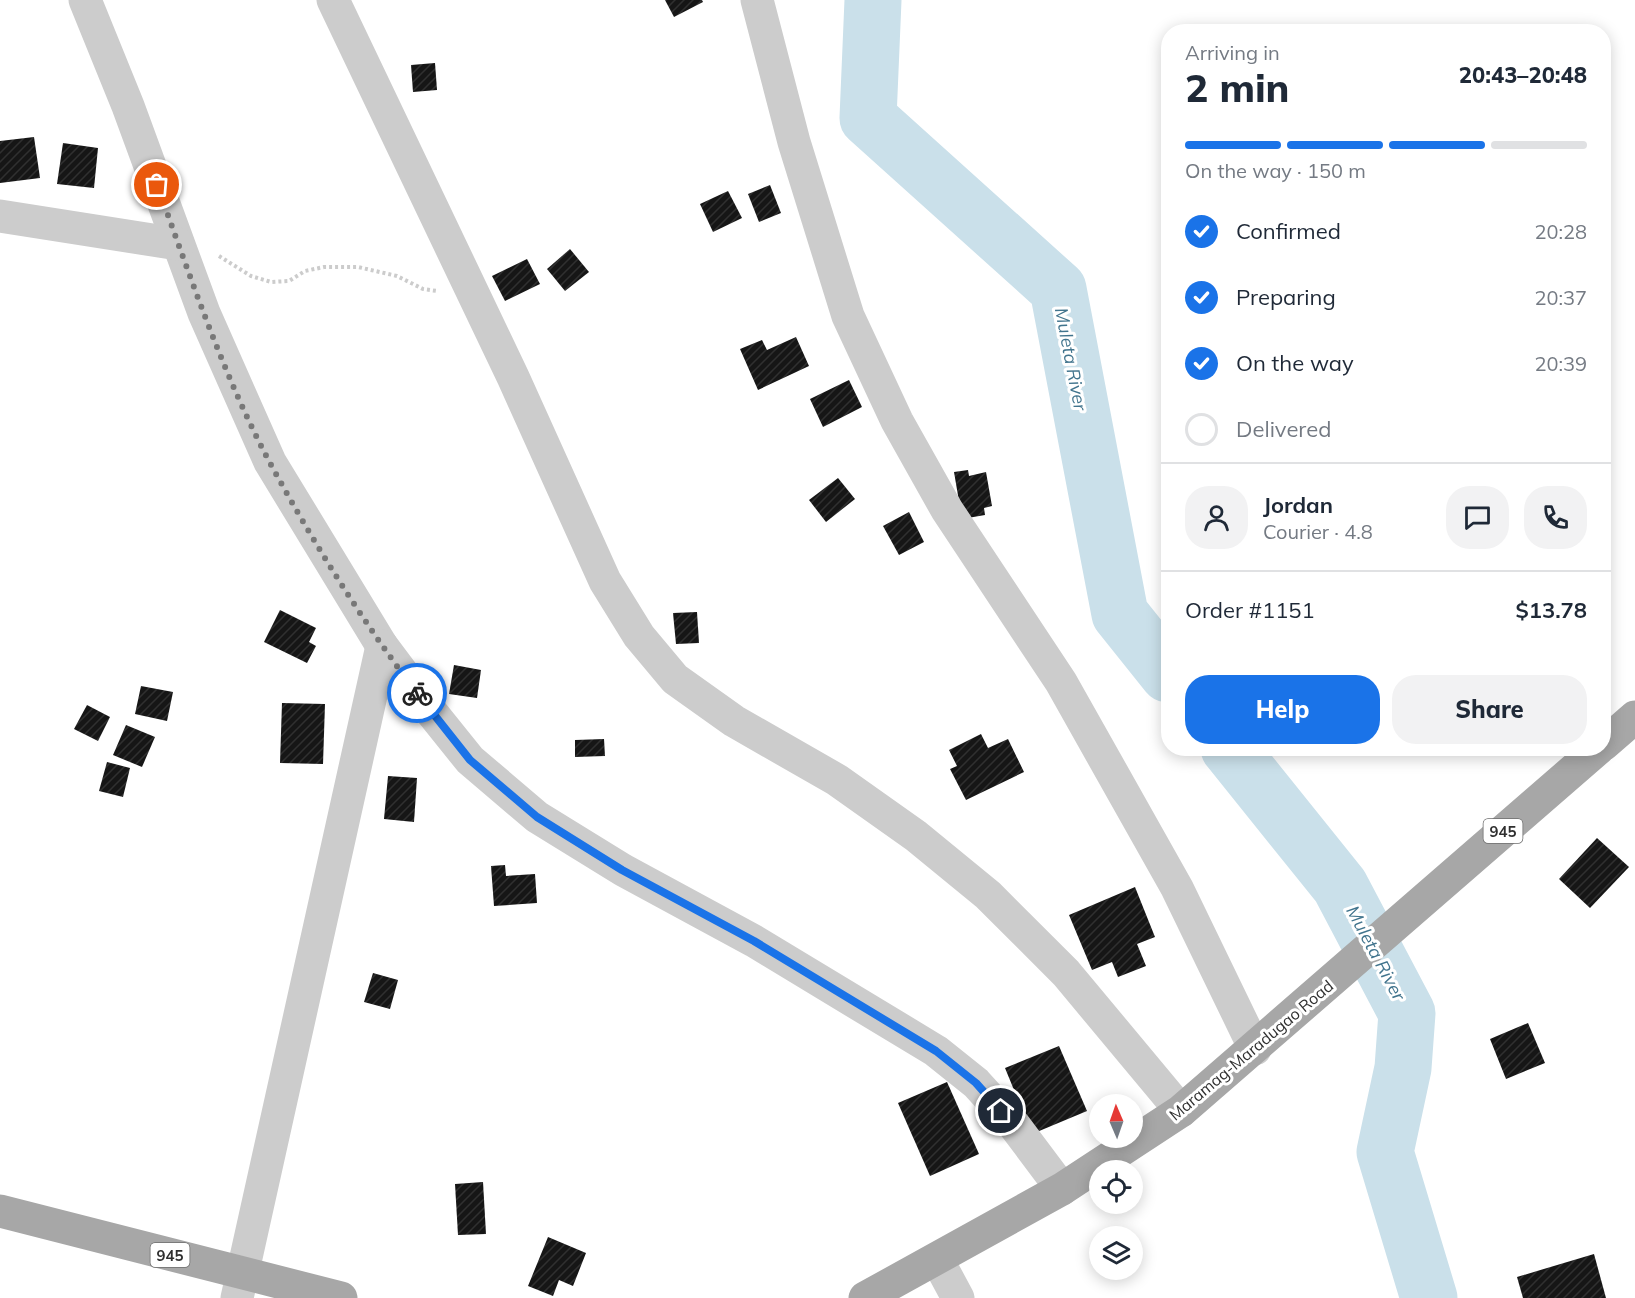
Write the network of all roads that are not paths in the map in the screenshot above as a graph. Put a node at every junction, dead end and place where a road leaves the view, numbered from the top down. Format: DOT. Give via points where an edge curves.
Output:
graph roads {
  1 [pos="85,0"];
  2 [pos="333,0"];
  3 [pos="757,0"];
  4 [pos="0,216"];
  5 [pos="178,244"];
  6 [pos="382,646"];
  7 [pos="1635,717"];
  8 [pos="1611,738"];
  9 [pos="1590,756"];
  10 [pos="1255,1049"];
  11 [pos="1181,1112"];
  12 [pos="1062,1189"];
  13 [pos="0,1211"];
  14 [pos="937,1259"];
  15 [pos="240,1286"];
  16 [pos="341,1298"];
  17 [pos="865,1298"];
  18 [pos="958,1298"];
  1 -- 5 [label="street"];
  2 -- 11 [label="street" via="605,581 639,636 675,679 734,721 837,780 916,836 988,895 1066,972"];
  3 -- 10 [label="street" via="794,142 848,316 897,421 946,510 1061,682 1177,888"];
  4 -- 5 [label="street"];
  5 -- 6 [label="street" via="236,392 270,462"];
  6 -- 12 [label="street" via="470,760 537,817 936,1051 976,1083 1014,1125"];
  6 -- 15 [label="street"];
  7 -- 8 [label="main road"];
  9 -- 10 [label="main road, Maramag-Maradugao Road / 945"];
  10 -- 11 [label="main road, Maramag-Maradugao Road / 945"];
  11 -- 12 [label="main road, Maramag-Maradugao Road / 945"];
  12 -- 14 [label="main road, Maramag-Maradugao Road / 945"];
  13 -- 15 [label="main road, 945"];
  14 -- 17 [label="main road, Maramag-Maradugao Road / 945"];
  14 -- 18 [label="street"];
  15 -- 16 [label="main road, 945"];
}
